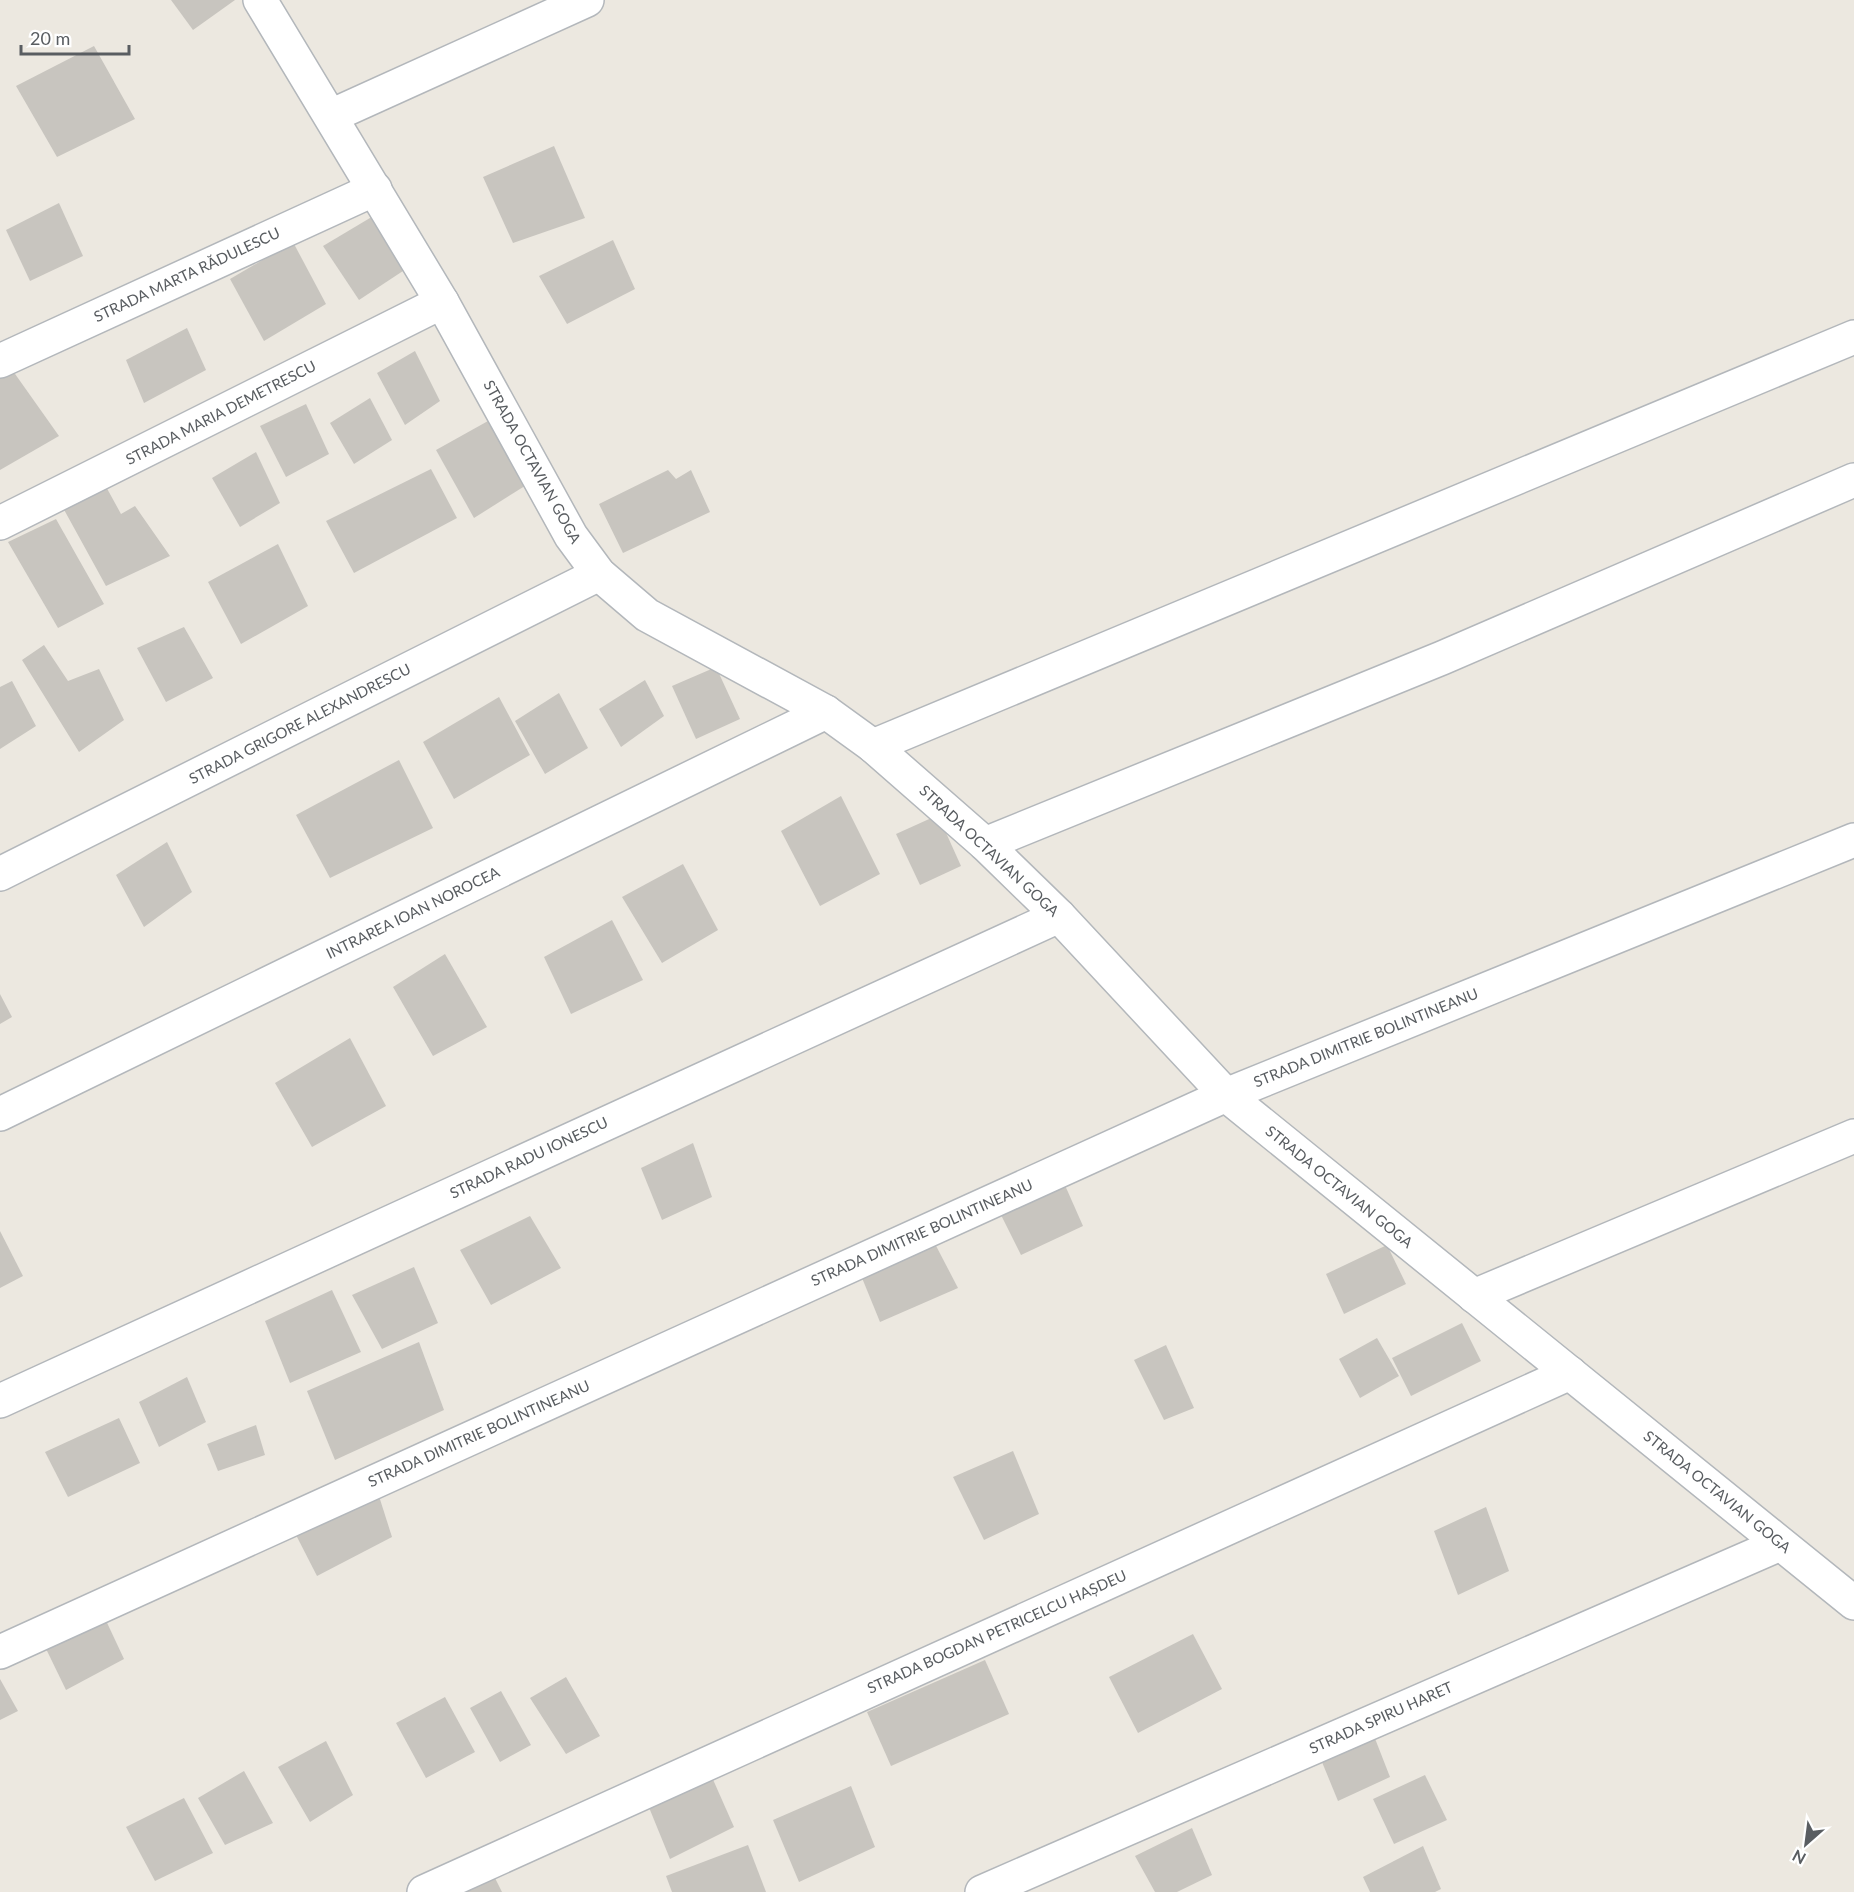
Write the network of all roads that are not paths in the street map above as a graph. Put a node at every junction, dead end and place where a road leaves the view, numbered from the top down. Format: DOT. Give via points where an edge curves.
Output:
graph roads {
  1 [pos="260,0"];
  2 [pos="586,0"];
  3 [pos="331,116"];
  4 [pos="375,189"];
  5 [pos="442,302"];
  6 [pos="1854,337"];
  7 [pos="0,361"];
  8 [pos="1854,480"];
  9 [pos="0,523"];
  10 [pos="599,574"];
  11 [pos="826,712"];
  12 [pos="873,746"];
  13 [pos="1854,840"];
  14 [pos="985,844"];
  15 [pos="0,874"];
  16 [pos="1059,916"];
  17 [pos="1226,1095"];
  18 [pos="0,1114"];
  19 [pos="1854,1136"];
  20 [pos="1474,1296"];
  21 [pos="1570,1373"];
  22 [pos="0,1401"];
  23 [pos="1780,1544"];
  24 [pos="1854,1603"];
  25 [pos="0,1652"];
  26 [pos="424,1892"];
  27 [pos="981,1892"];
  1 -- 3 [label="street, STRADA OCTAVIAN GOGA"];
  2 -- 3 [label="street"];
  3 -- 4 [label="street, STRADA OCTAVIAN GOGA"];
  4 -- 5 [label="street, STRADA OCTAVIAN GOGA"];
  4 -- 7 [label="street, STRADA MARTA RĂDULESCU"];
  5 -- 9 [label="street, STRADA MARIA DEMETRESCU"];
  5 -- 10 [label="street, STRADA OCTAVIAN GOGA" via="571,536"];
  6 -- 12 [label="street"];
  8 -- 14 [label="street" via="1442,658"];
  10 -- 11 [label="street, STRADA OCTAVIAN GOGA" via="647,615"];
  10 -- 15 [label="street, STRADA GRIGORE ALEXANDRESCU"];
  11 -- 12 [label="street, STRADA OCTAVIAN GOGA"];
  11 -- 18 [label="street, INTRAREA IOAN NOROCEA"];
  12 -- 14 [label="street, STRADA OCTAVIAN GOGA"];
  13 -- 17 [label="street, STRADA DIMITRIE BOLINTINEANU"];
  14 -- 16 [label="street, STRADA OCTAVIAN GOGA"];
  16 -- 17 [label="street, STRADA OCTAVIAN GOGA"];
  16 -- 22 [label="street, STRADA RADU IONESCU"];
  17 -- 20 [label="street, STRADA OCTAVIAN GOGA"];
  17 -- 25 [label="street, STRADA DIMITRIE BOLINTINEANU"];
  19 -- 20 [label="street"];
  20 -- 21 [label="street, STRADA OCTAVIAN GOGA"];
  21 -- 23 [label="street, STRADA OCTAVIAN GOGA"];
  21 -- 26 [label="street, STRADA BOGDAN PETRICELCU HAȘDEU"];
  23 -- 24 [label="street, STRADA OCTAVIAN GOGA"];
  23 -- 27 [label="street, STRADA SPIRU HARET"];
}
